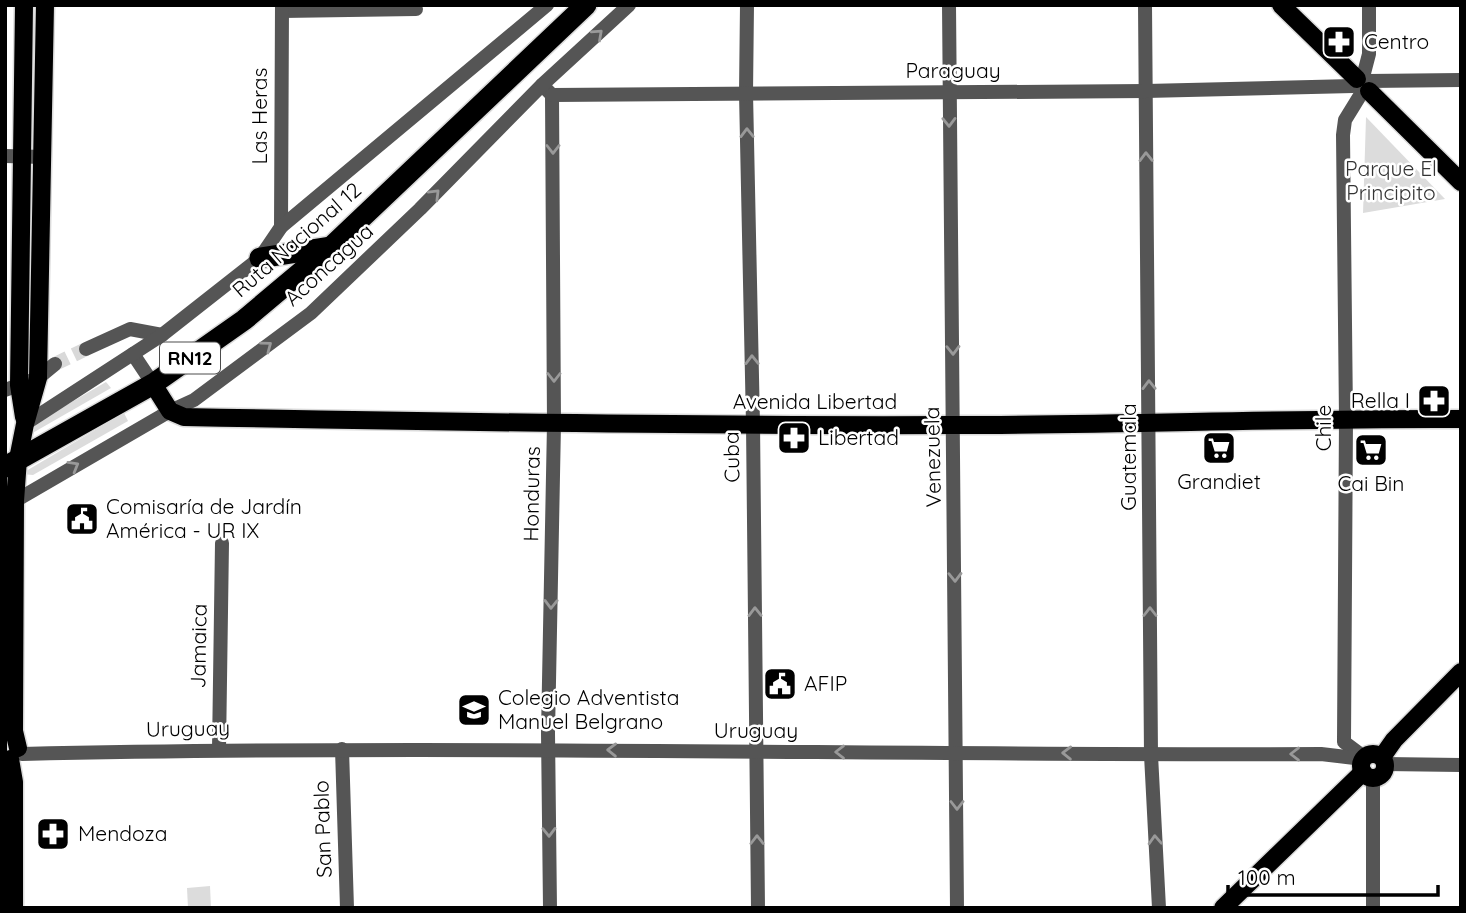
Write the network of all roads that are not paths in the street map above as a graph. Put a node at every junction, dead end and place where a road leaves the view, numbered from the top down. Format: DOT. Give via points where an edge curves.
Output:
graph roads {
  1 [pos="24,5"];
  2 [pos="46,5"];
  3 [pos="547,5"];
  4 [pos="586,5"];
  5 [pos="629,5"];
  6 [pos="747,5"];
  7 [pos="950,5"];
  8 [pos="1145,5"];
  9 [pos="1281,5"];
  10 [pos="1369,5"];
  11 [pos="282,8"];
  12 [pos="416,9"];
  13 [pos="1461,80"];
  14 [pos="1362,85"];
  15 [pos="547,90"];
  16 [pos="1146,91"];
  17 [pos="949,92"];
  18 [pos="746,93"];
  19 [pos="14,156"];
  20 [pos="43,157"];
  21 [pos="1461,182"];
  22 [pos="281,227"];
  23 [pos="332,246"];
  24 [pos="260,258"];
  25 [pos="162,335"];
  26 [pos="86,349"];
  27 [pos="133,354"];
  28 [pos="55,363"];
  29 [pos="38,378"];
  30 [pos="153,384"];
  31 [pos="12,387"];
  32 [pos="170,411"];
  33 [pos="1346,418"];
  34 [pos="1461,419"];
  35 [pos="1150,423"];
  36 [pos="25,424"];
  37 [pos="554,424"];
  38 [pos="753,424"];
  39 [pos="954,425"];
  40 [pos="12,463"];
  41 [pos="15,500"];
  42 [pos="10,540"];
  43 [pos="222,543"];
  44 [pos="1461,672"];
  45 [pos="219,749"];
  46 [pos="342,749"];
  47 [pos="548,749"];
  48 [pos="16,750"];
  49 [pos="957,752"];
  50 [pos="757,753"];
  51 [pos="1150,755"];
  52 [pos="1372,765"];
  53 [pos="1461,765"];
  54 [pos="14,908"];
  55 [pos="346,908"];
  56 [pos="550,908"];
  57 [pos="758,908"];
  58 [pos="957,908"];
  59 [pos="1159,908"];
  60 [pos="1223,908"];
  61 [pos="1373,908"];
  1 -- 19 [label="main road"];
  2 -- 20 [label="main road"];
  3 -- 22 [label="street"];
  4 -- 23 [label="highway, Ruta Nacional 12 / RN12"];
  15 -- 5 [label="street, Aconcagua, one-way"];
  6 -- 18 [label="street, Cuba"];
  7 -- 17 [label="street, Venezuela"];
  8 -- 16 [label="street, Guatemala"];
  9 -- 14 [label="main road"];
  10 -- 14 [label="street, Chile" via="1369,54"];
  11 -- 12 [label="street"];
  11 -- 22 [label="street, Las Heras"];
  13 -- 14 [label="street, Paraguay"];
  14 -- 16 [label="street, Paraguay"];
  14 -- 21 [label="main road"];
  14 -- 33 [label="street, Chile" via="1343,135"];
  15 -- 18 [label="street, Paraguay"];
  32 -- 15 [label="street, Aconcagua, one-way" via="194,400 311,313"];
  15 -- 37 [label="street, Honduras, one-way"];
  16 -- 17 [label="street, Paraguay"];
  35 -- 16 [label="street, Guatemala, one-way"];
  17 -- 18 [label="street, Paraguay"];
  17 -- 39 [label="street, Venezuela, one-way"];
  38 -- 18 [label="street, Cuba, one-way"];
  19 -- 20 [label="street"];
  19 -- 31 [label="main road"];
  20 -- 29 [label="main road"];
  22 -- 24 [label="street"];
  23 -- 24 [label="highway"];
  23 -- 30 [label="highway, Ruta Nacional 12 / RN12" via="244,320"];
  24 -- 25 [label="street"];
  25 -- 26 [label="street" via="130,329"];
  25 -- 27 [label="street"];
  27 -- 30 [label="street"];
  27 -- 36 [label="street"];
  28 -- 29 [label="street"];
  29 -- 31 [label="street"];
  29 -- 36 [label="main road"];
  30 -- 32 [label="main road"];
  30 -- 40 [label="highway, Ruta Nacional 12 / RN12"];
  31 -- 36 [label="main road"];
  32 -- 37 [label="main road, Avenida Libertad" via="184,417"];
  41 -- 32 [label="street, Aconcagua, one-way"];
  33 -- 34 [label="main road, Avenida Libertad"];
  33 -- 35 [label="main road, Avenida Libertad"];
  33 -- 52 [label="street, Chile" via="1344,742"];
  35 -- 39 [label="main road, Avenida Libertad"];
  51 -- 35 [label="street, Guatemala, one-way"];
  36 -- 40 [label="main road"];
  37 -- 38 [label="main road, Avenida Libertad"];
  37 -- 47 [label="street, Honduras, one-way"];
  38 -- 39 [label="main road, Avenida Libertad"];
  50 -- 38 [label="street, Cuba, one-way"];
  39 -- 49 [label="street, Venezuela, one-way"];
  40 -- 41 [label="main road"];
  41 -- 42 [label="main road"];
  42 -- 48 [label="main road"];
  43 -- 45 [label="street, Jamaica"];
  44 -- 52 [label="main road"];
  45 -- 46 [label="street, Uruguay"];
  45 -- 48 [label="street, Uruguay"];
  46 -- 47 [label="street, Uruguay"];
  46 -- 55 [label="street, San Pablo"];
  50 -- 47 [label="street, Uruguay, one-way"];
  47 -- 56 [label="street, Honduras, one-way"];
  48 -- 54 [label="main road"];
  49 -- 50 [label="street, Uruguay, one-way"];
  51 -- 49 [label="street, Uruguay, one-way"];
  49 -- 58 [label="street, Venezuela, one-way"];
  57 -- 50 [label="street, Cuba, one-way"];
  52 -- 51 [label="street, Uruguay, one-way" via="1321,754"];
  59 -- 51 [label="street, Guatemala, one-way"];
  52 -- 53 [label="street, Uruguay"];
  52 -- 60 [label="main road"];
  52 -- 61 [label="street"];
}
